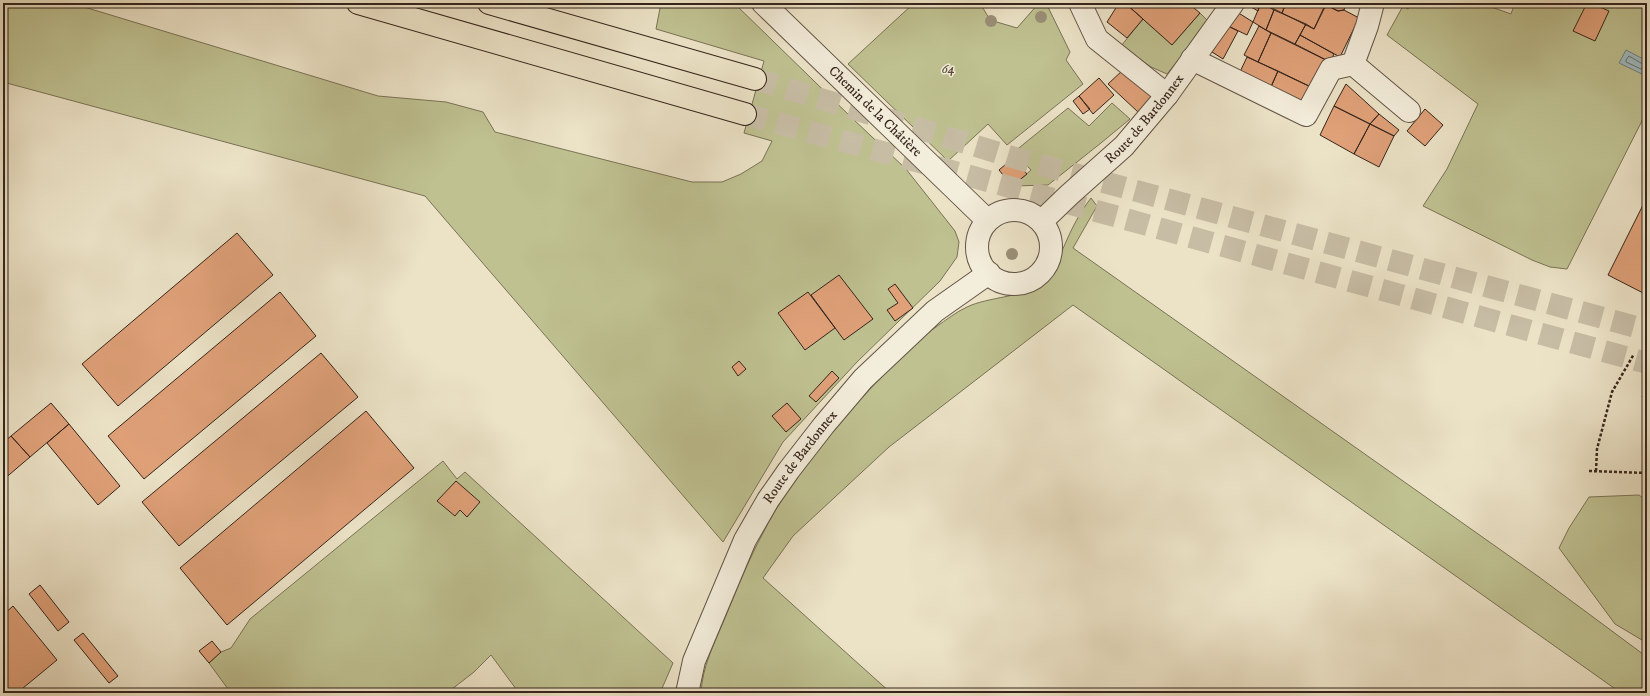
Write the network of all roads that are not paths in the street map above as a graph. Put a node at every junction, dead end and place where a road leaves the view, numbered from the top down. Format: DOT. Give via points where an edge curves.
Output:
graph roads {
  1 [pos="358,3"];
  2 [pos="489,3"];
  3 [pos="763,3"];
  4 [pos="1080,3"];
  5 [pos="1233,3"];
  6 [pos="1373,3"];
  7 [pos="1192,59"];
  8 [pos="1353,64"];
  9 [pos="755,79"];
  10 [pos="1167,95"];
  11 [pos="1409,111"];
  12 [pos="745,114"];
  13 [pos="987,220"];
  14 [pos="1042,222"];
  15 [pos="988,274"];
  16 [pos="687,693"];
  1 -- 12 [label="highway"];
  2 -- 9 [label="highway"];
  3 -- 13 [label="street, Chemin de la Châtière"];
  4 -- 10 [label="street" via="1097,40"];
  5 -- 7 [label="street, Route de Bardonnex"];
  6 -- 8 [label="street"];
  7 -- 8 [label="street" via="1306,115 1332,69"];
  7 -- 10 [label="street, Route de Bardonnex"];
  8 -- 11 [label="street"];
  10 -- 14 [label="street, Route de Bardonnex" via="1124,146"];
  13 -- 14 [label="street" via="1005,210 1018,210 1029,212"];
  13 -- 15 [label="street" via="980,231 977,244 980,260"];
  14 -- 15 [label="street" via="1052,247 1047,265 1041,273 1024,282 1011,284"];
  15 -- 16 [label="street, Route de Bardonnex" via="935,311 864,379 784,476 745,540 694,661"];
}
